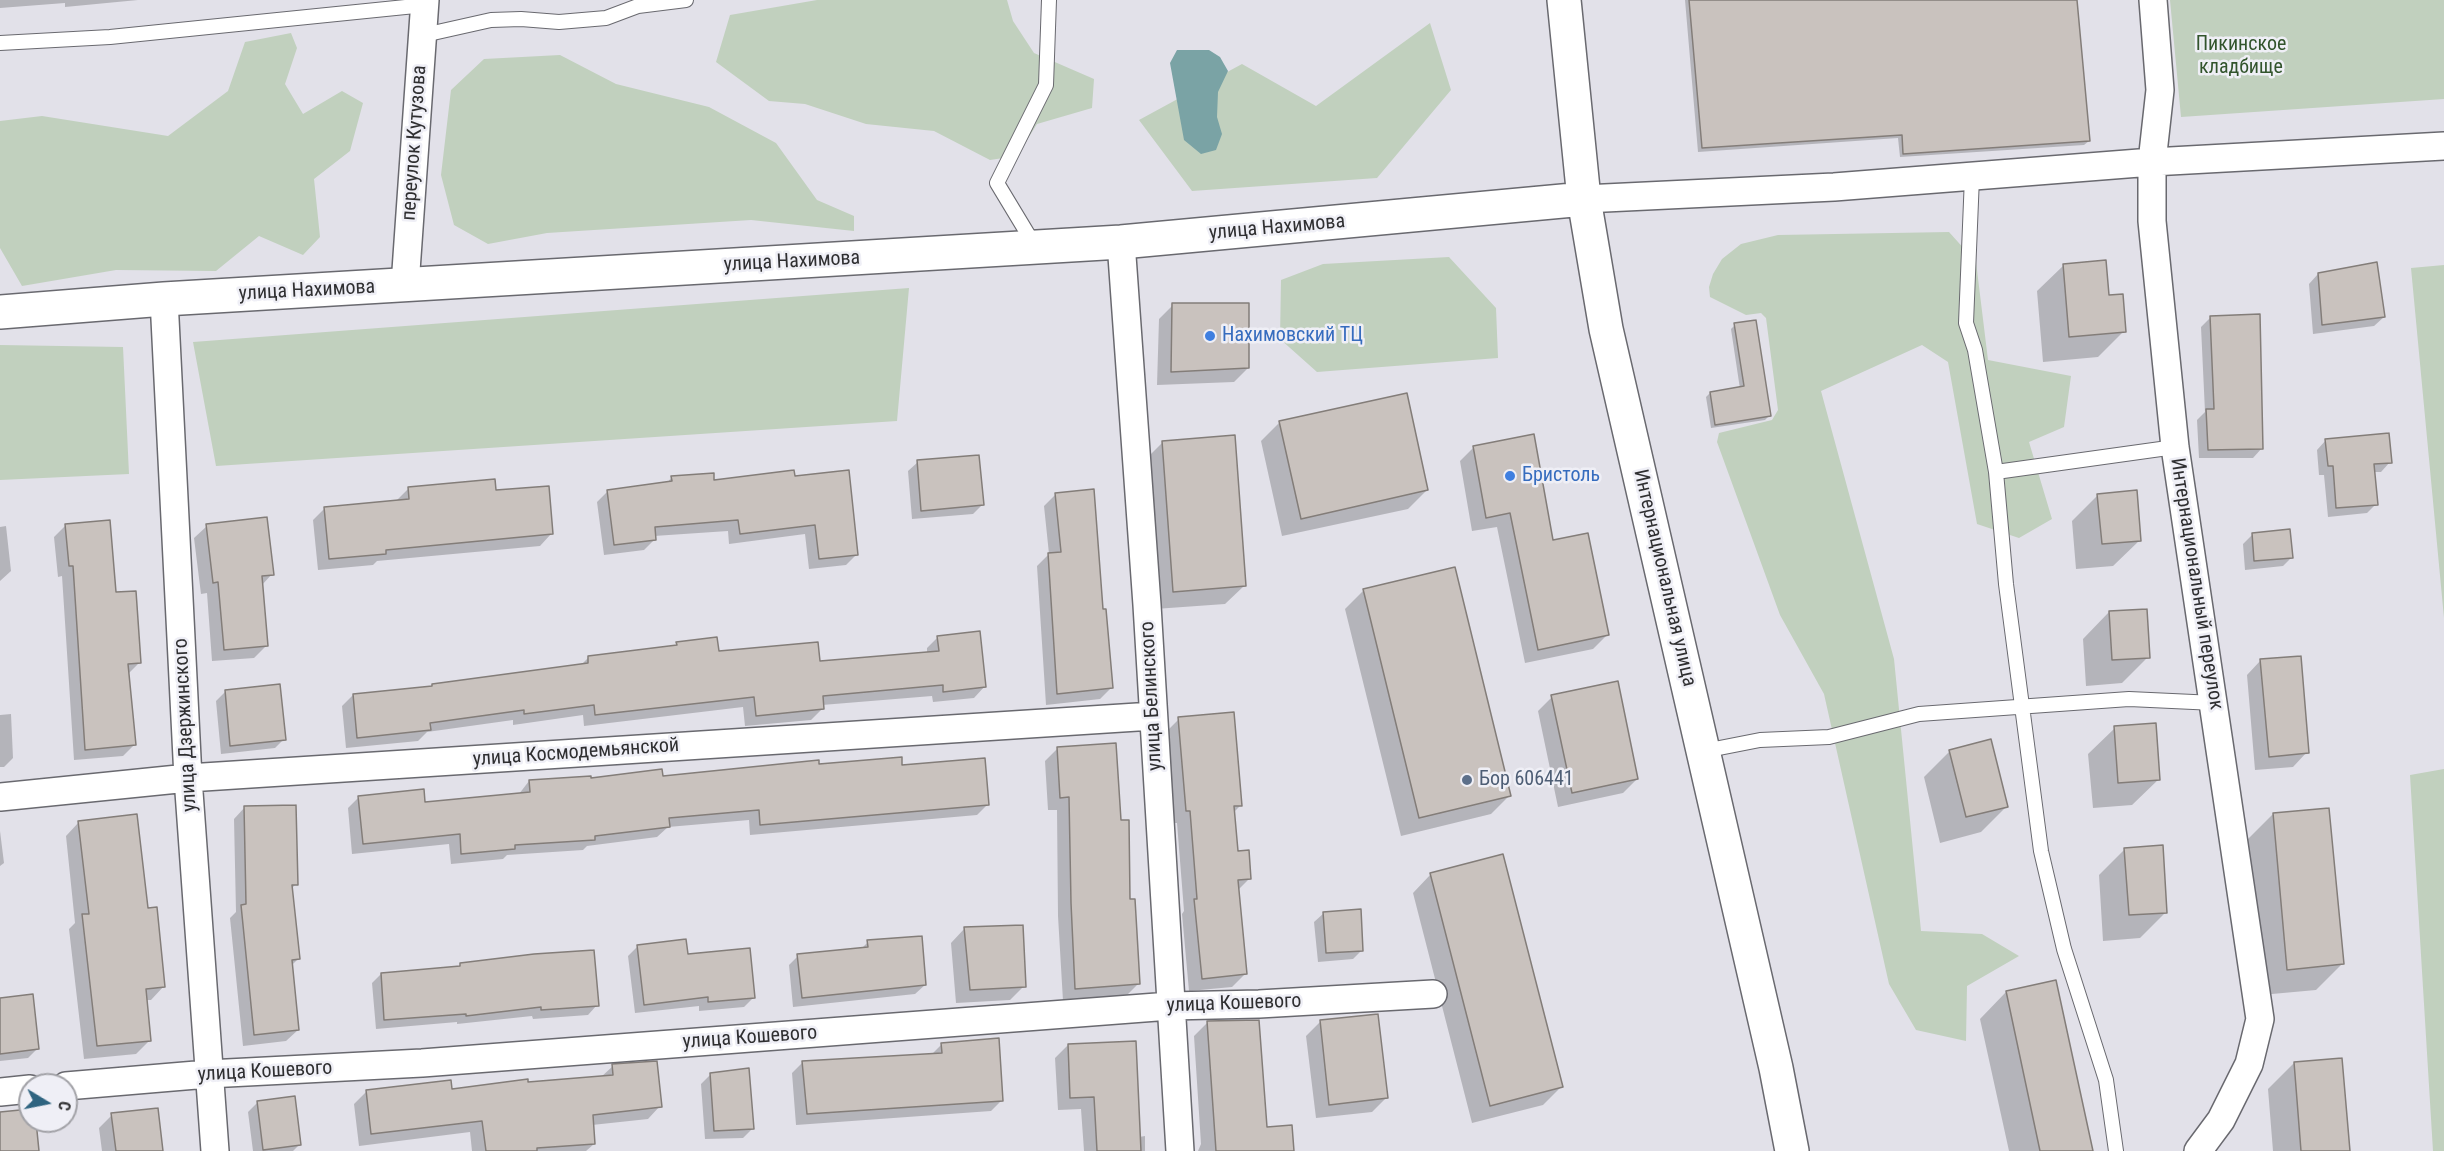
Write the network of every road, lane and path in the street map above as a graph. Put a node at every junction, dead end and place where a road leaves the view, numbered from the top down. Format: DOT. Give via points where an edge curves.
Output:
graph roads {
  1 [pos="686,0"];
  2 [pos="1049,0"];
  3 [pos="1564,0"];
  4 [pos="2153,0"];
  5 [pos="425,2"];
  6 [pos="424,35"];
  7 [pos="0,43"];
  8 [pos="2444,146"];
  9 [pos="2152,162"];
  10 [pos="1972,177"];
  11 [pos="1584,199"];
  12 [pos="1121,242"];
  13 [pos="1036,247"];
  14 [pos="405,285"];
  15 [pos="164,299"];
  16 [pos="0,312"];
  17 [pos="2175,447"];
  18 [pos="1996,472"];
  19 [pos="2214,703"];
  20 [pos="2020,706"];
  21 [pos="1153,716"];
  22 [pos="1704,751"];
  23 [pos="188,778"];
  24 [pos="0,797"];
  25 [pos="1433,994"];
  26 [pos="1170,1006"];
  27 [pos="208,1074"];
  28 [pos="78,1085"];
  29 [pos="18,1090"];
  30 [pos="0,1092"];
  31 [pos="215,1151"];
  32 [pos="1180,1151"];
  33 [pos="1792,1151"];
  34 [pos="2116,1151"];
  35 [pos="2198,1151"];
  1 -- 6 [label="lane" via="638,6 606,18 559,22 491,20"];
  2 -- 13 [label="lane" via="1046,84 997,183"];
  3 -- 11 [label="main road, Интернациональная улица"];
  4 -- 9 [label="street, Интернациональный переулок" via="2160,90"];
  5 -- 6 [label="street, переулок Кутузова"];
  5 -- 7 [label="lane" via="110,37"];
  6 -- 14 [label="street, переулок Кутузова"];
  8 -- 9 [label="street"];
  9 -- 10 [label="street"];
  9 -- 17 [label="street, Интернациональный переулок" via="2152,221"];
  10 -- 11 [label="street"];
  10 -- 18 [label="lane" via="1966,323"];
  11 -- 12 [label="main road, улица Нахимова"];
  11 -- 22 [label="main road, Интернациональная улица" via="1606,329"];
  12 -- 13 [label="main road, улица Нахимова"];
  12 -- 21 [label="street, улица Белинского"];
  13 -- 14 [label="main road, улица Нахимова"];
  14 -- 15 [label="main road, улица Нахимова"];
  15 -- 16 [label="main road, улица Нахимова"];
  15 -- 23 [label="street, улица Дзержинского"];
  17 -- 18 [label="lane"];
  17 -- 19 [label="street, Интернациональный переулок"];
  18 -- 20 [label="lane"];
  19 -- 20 [label="lane" via="2129,699"];
  19 -- 35 [label="street, Интернациональный переулок" via="2260,1019 2249,1064 2221,1120"];
  20 -- 22 [label="lane" via="1919,714 1829,737 1760,740"];
  20 -- 34 [label="lane" via="2041,850 2064,949 2106,1080"];
  21 -- 23 [label="street, улица Космодемьянской"];
  21 -- 26 [label="street, улица Белинского"];
  22 -- 33 [label="main road, Интернациональная улица"];
  23 -- 24 [label="street, улица Космодемьянской"];
  23 -- 27 [label="street, улица Дзержинского"];
  25 -- 26 [label="street, улица Кошевого"];
  26 -- 27 [label="street, улица Кошевого" via="422,1063"];
  26 -- 32 [label="street, улица Белинского"];
  27 -- 28 [label="street, улица Кошевого"];
  27 -- 31 [label="street, улица Дзержинского"];
  29 -- 30 [label="street"];
}
